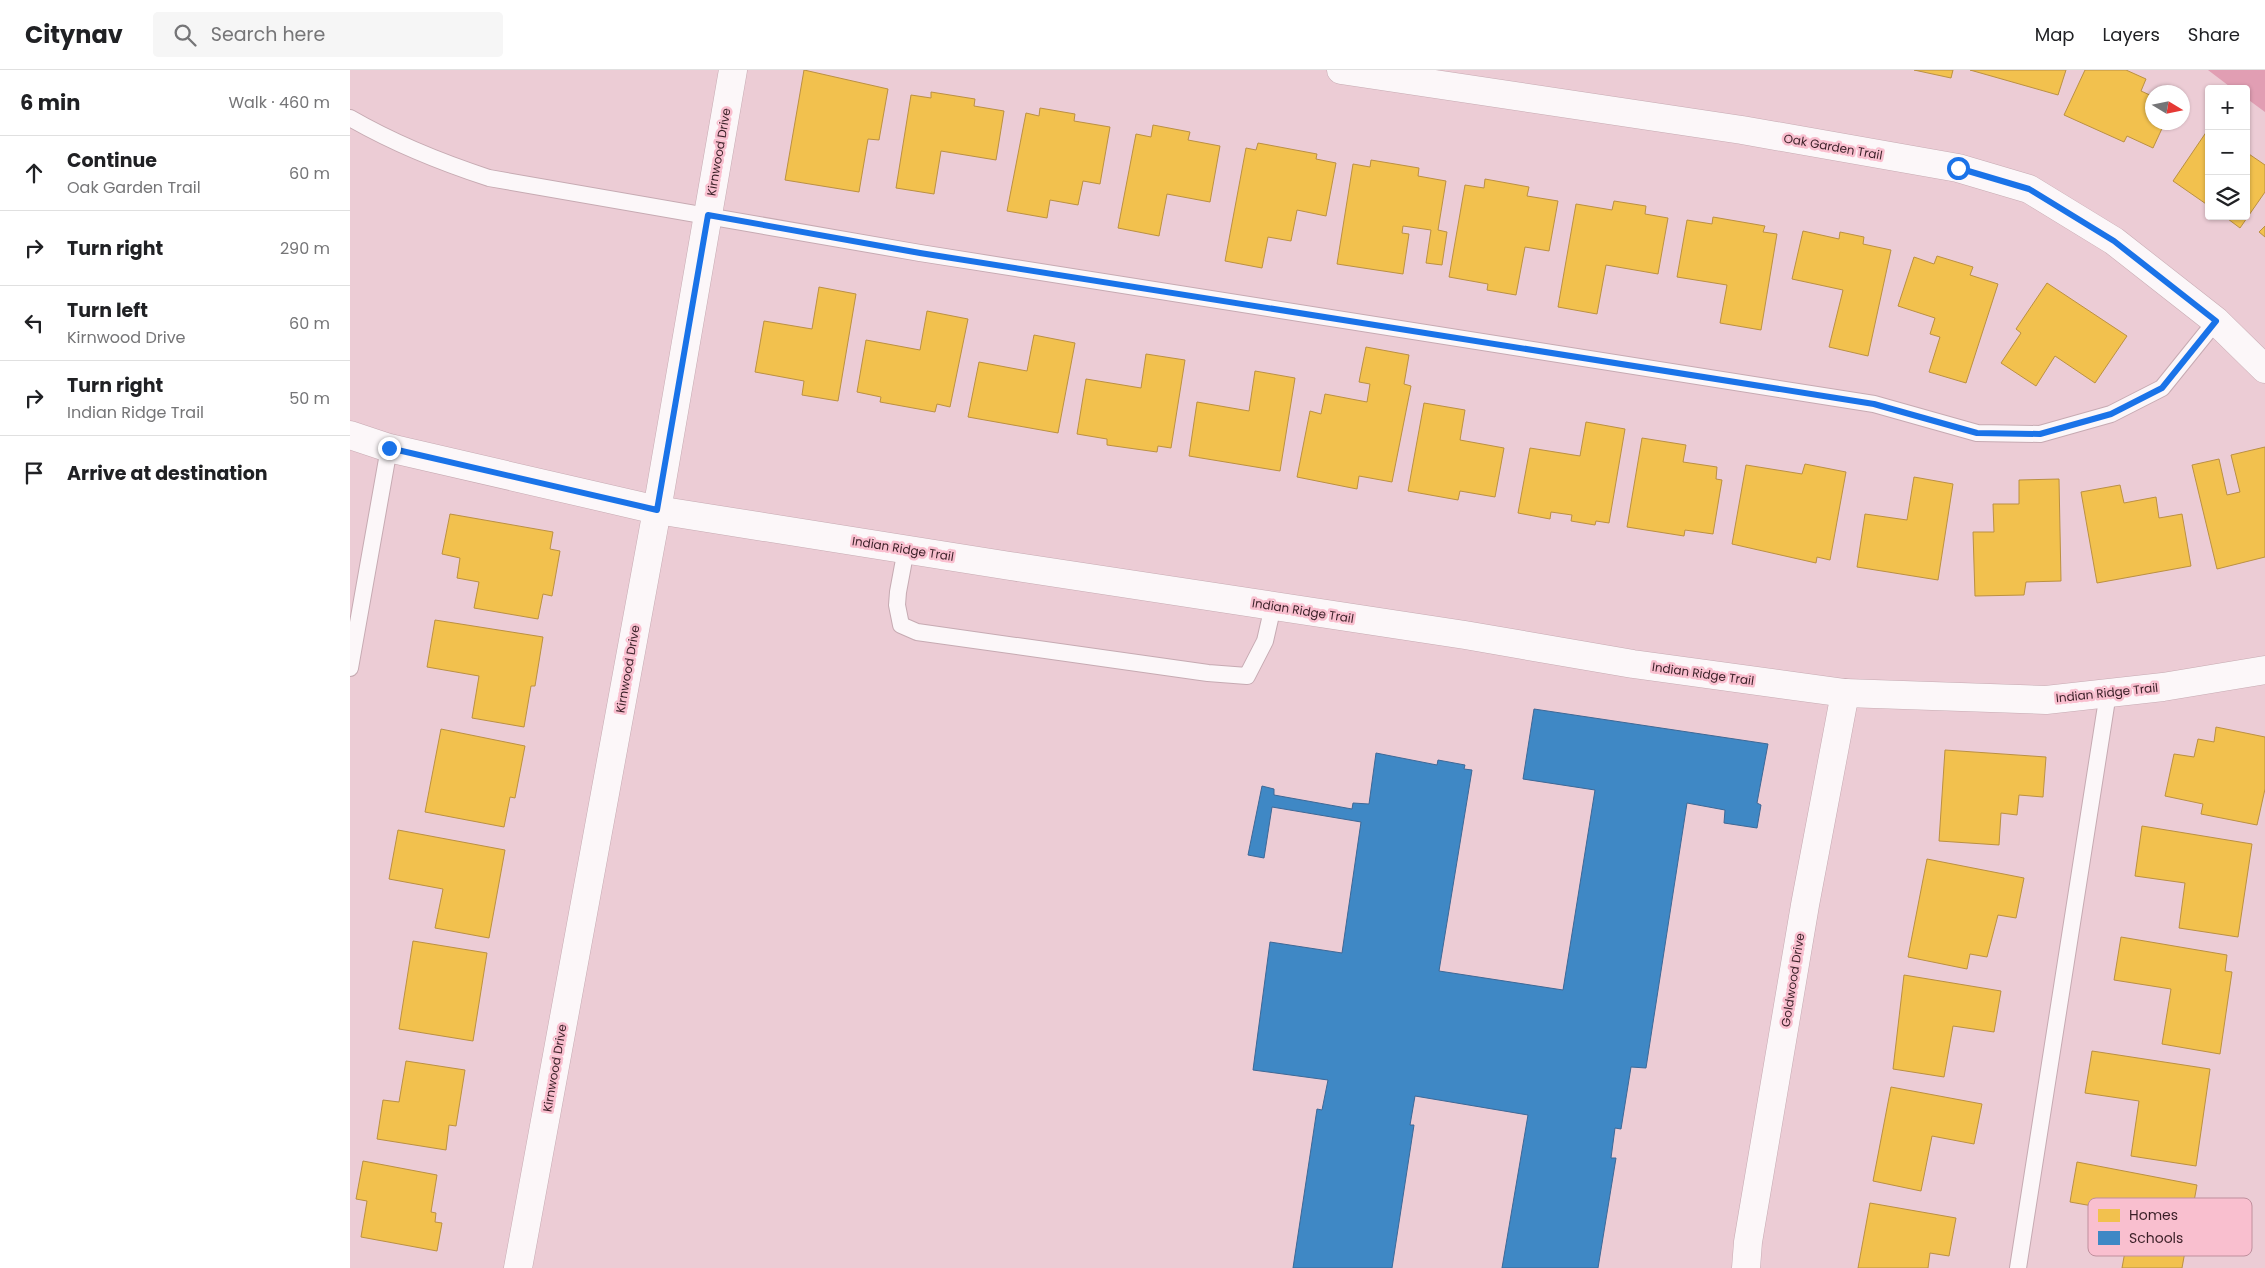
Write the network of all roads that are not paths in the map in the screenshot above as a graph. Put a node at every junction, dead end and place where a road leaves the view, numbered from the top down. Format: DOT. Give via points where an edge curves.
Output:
graph roads {
  1 [pos="733,70"];
  2 [pos="1341,70"];
  3 [pos="350,118"];
  4 [pos="708,215"];
  5 [pos="2216,321"];
  6 [pos="2265,369"];
  7 [pos="350,435"];
  8 [pos="389,448"];
  9 [pos="657,510"];
  10 [pos="906,549"];
  11 [pos="1274,606"];
  12 [pos="350,668"];
  13 [pos="2265,670"];
  14 [pos="1845,693"];
  15 [pos="2108,694"];
  16 [pos="518,1268"];
  17 [pos="1746,1268"];
  18 [pos="2018,1268"];
  1 -- 4 [label="street, Kirnwood Drive"];
  2 -- 5 [label="street, Oak Garden Trail" via="1742,130 1958,168 2029,189 2114,241"];
  3 -- 4 [label="lane" via="431,158 490,178"];
  4 -- 5 [label="lane" via="920,253 1874,404 1977,433 2040,434 2111,414 2162,388"];
  4 -- 9 [label="street, Kirnwood Drive"];
  5 -- 6 [label="street, Oak Garden Trail"];
  7 -- 8 [label="street, Indian Ridge Trail"];
  8 -- 9 [label="street, Indian Ridge Trail"];
  8 -- 12 [label="lane"];
  9 -- 10 [label="street, Indian Ridge Trail"];
  9 -- 16 [label="street, Kirnwood Drive"];
  10 -- 11 [label="street, Indian Ridge Trail"];
  10 -- 11 [label="lane" via="897,605 901,624 917,632 1247,676 1266,641"];
  11 -- 14 [label="street, Indian Ridge Trail" via="1633,664"];
  13 -- 15 [label="street, Indian Ridge Trail"];
  14 -- 15 [label="street, Indian Ridge Trail" via="2046,700"];
  14 -- 17 [label="street, Goldwood Drive" via="1805,904"];
  15 -- 18 [label="lane"];
}
